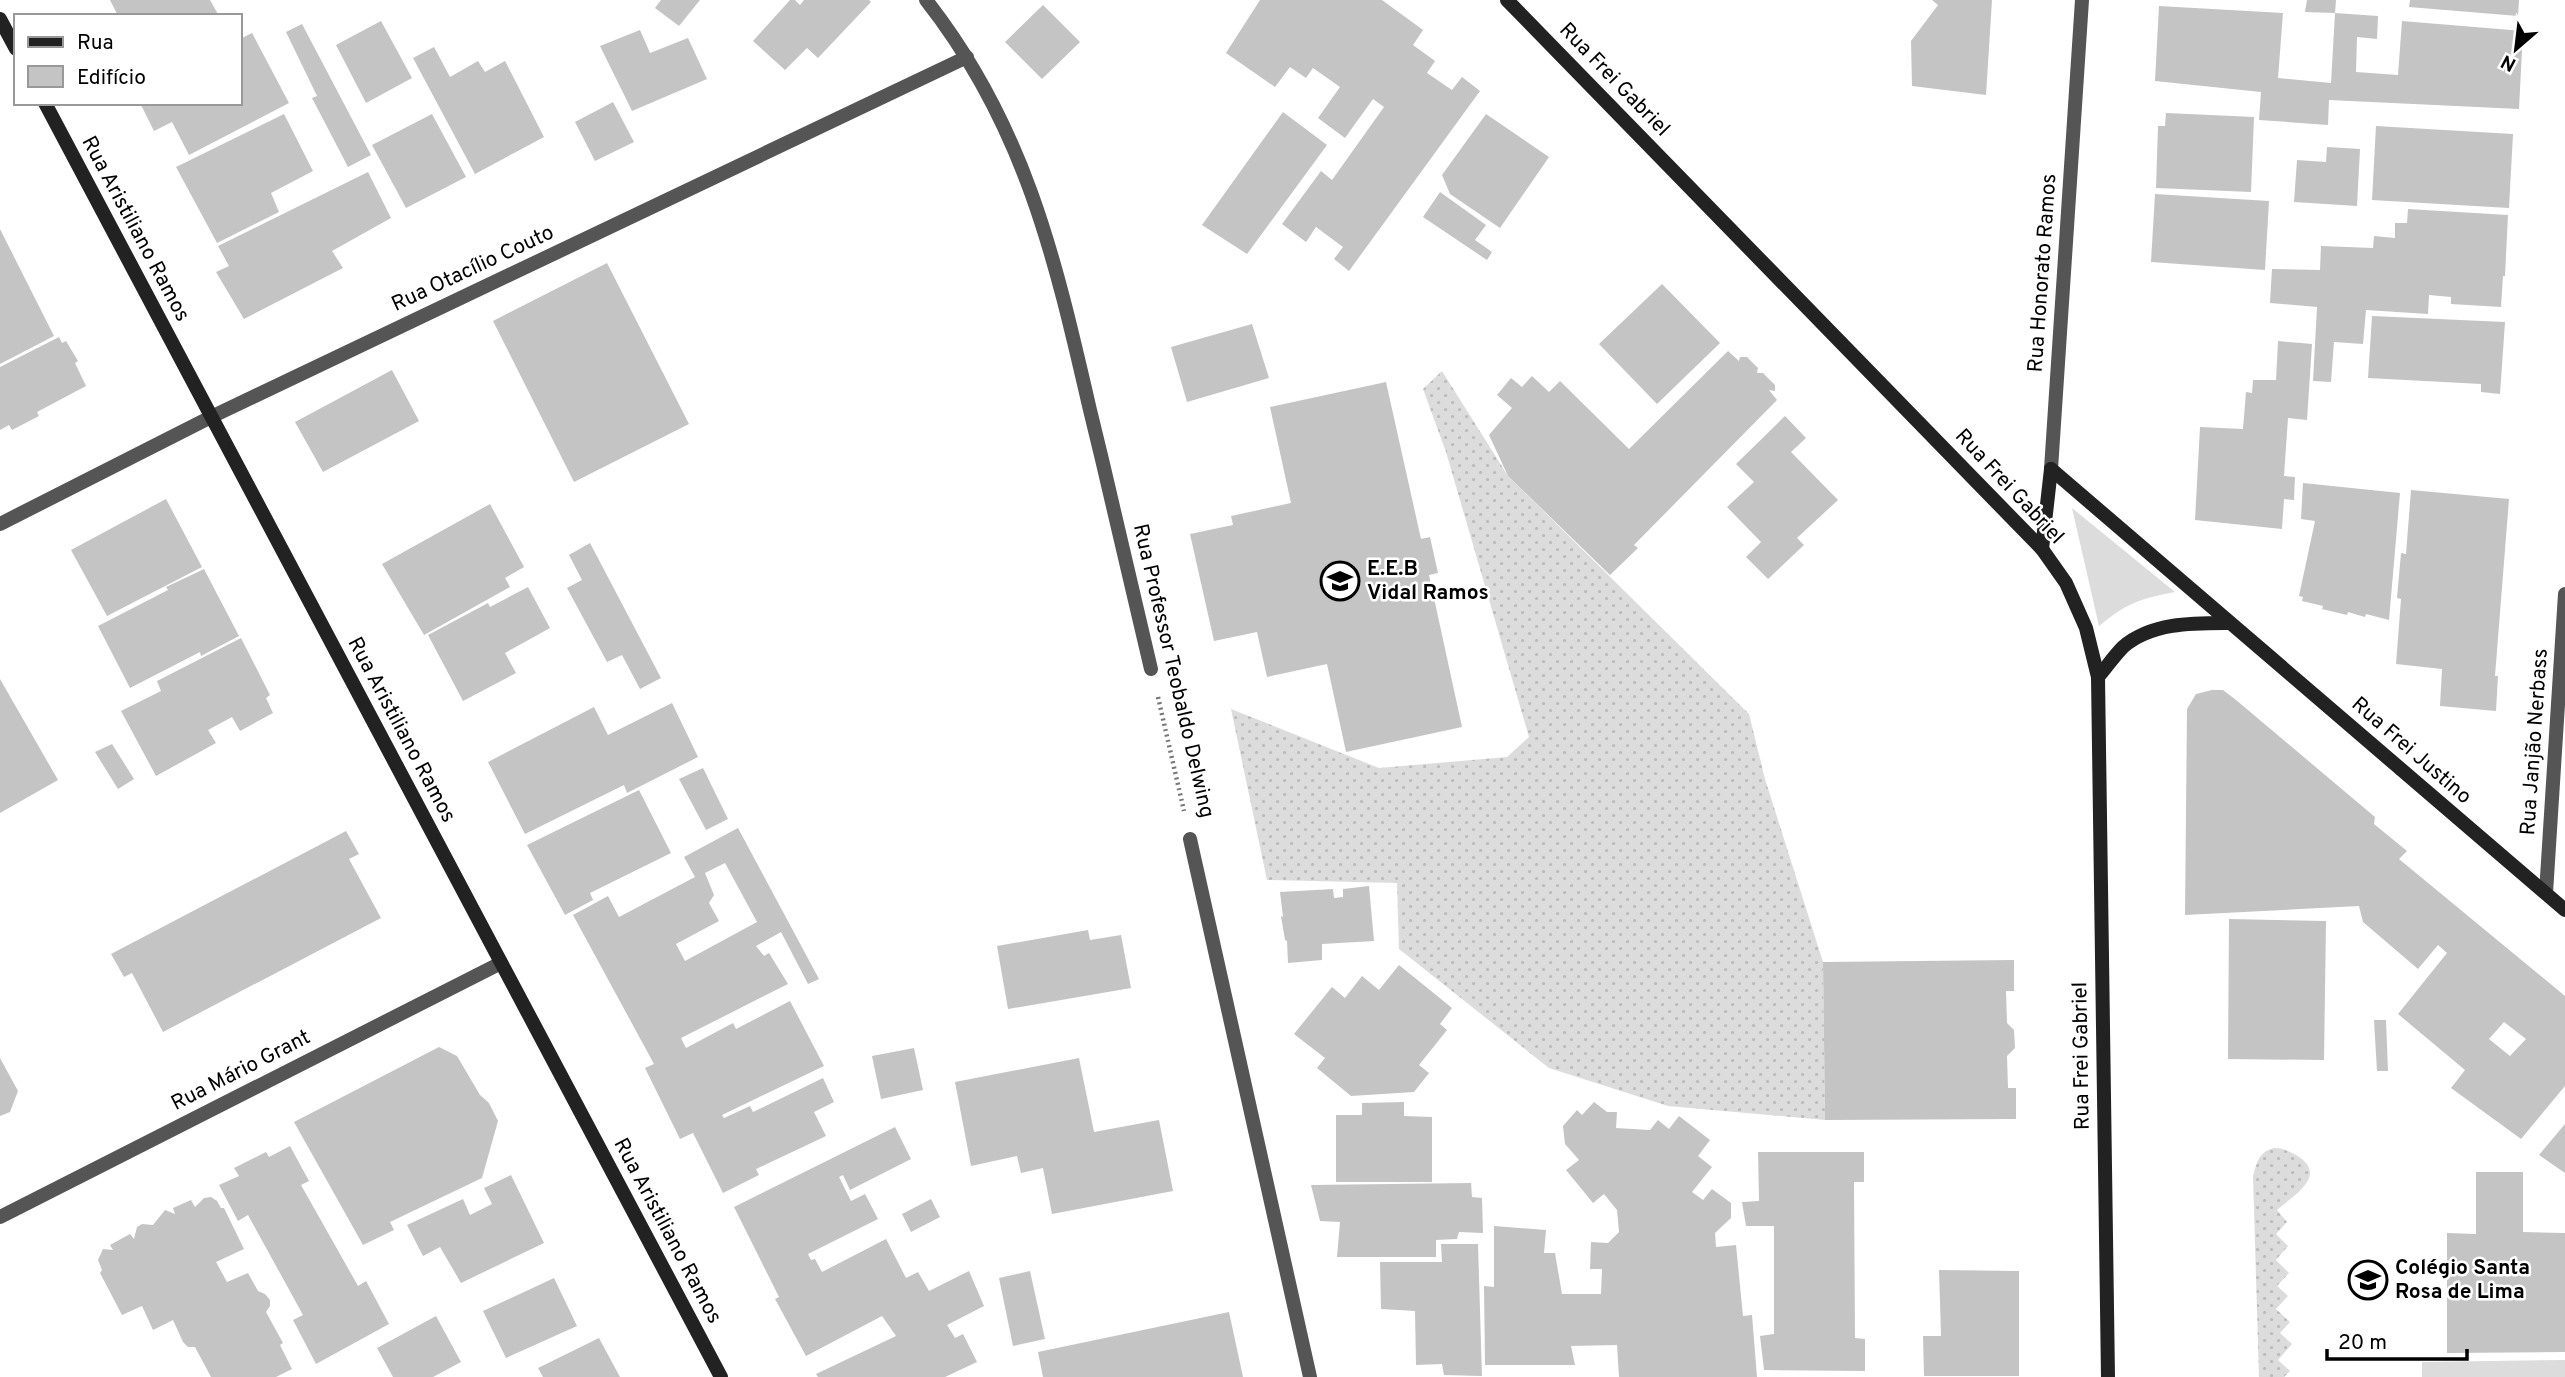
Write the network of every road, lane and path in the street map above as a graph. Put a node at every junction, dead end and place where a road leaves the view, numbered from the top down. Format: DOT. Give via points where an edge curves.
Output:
graph roads {
  1 [pos="926,0"];
  2 [pos="1507,0"];
  3 [pos="2082,0"];
  4 [pos="0,19"];
  5 [pos="14,45"];
  6 [pos="967,57"];
  7 [pos="46,105"];
  8 [pos="211,417"];
  9 [pos="2051,469"];
  10 [pos="0,524"];
  11 [pos="2042,549"];
  12 [pos="2565,594"];
  13 [pos="2230,623"];
  14 [pos="1151,668"];
  15 [pos="2098,677"];
  16 [pos="1190,839"];
  17 [pos="2546,894"];
  18 [pos="2565,910"];
  19 [pos="501,963"];
  20 [pos="0,1217"];
  21 [pos="721,1377"];
  22 [pos="1310,1377"];
  23 [pos="2108,1377"];
  1 -- 6 [label="street, Rua Professor Teobaldo Delwing"];
  2 -- 11 [label="street, Rua Frei Gabriel"];
  3 -- 9 [label="street, Rua Honorato Ramos"];
  4 -- 5 [label="street"];
  6 -- 8 [label="street, Rua Otacílio Couto"];
  6 -- 14 [label="street, Rua Professor Teobaldo Delwing" via="1005,125 1063,293"];
  7 -- 8 [label="street, Rua Aristiliano Ramos"];
  8 -- 10 [label="street, Rua Otacílio Couto"];
  8 -- 19 [label="street, Rua Aristiliano Ramos"];
  9 -- 11 [label="street, Rua Honorato Ramos"];
  9 -- 13 [label="street, Rua Frei Justino"];
  11 -- 15 [label="street, Rua Frei Gabriel" via="2066,583 2086,628"];
  12 -- 17 [label="street, Rua Janjão Nerbass"];
  13 -- 15 [label="street" via="2158,628 2125,646"];
  13 -- 17 [label="street, Rua Frei Justino"];
  14 -- 16 [label="path, Rua Professor Teobaldo Delwing"];
  15 -- 23 [label="street, Rua Frei Gabriel"];
  16 -- 22 [label="street, Rua Professor Teobaldo Delwing"];
  17 -- 18 [label="street, Rua Frei Justino"];
  19 -- 20 [label="street, Rua Mário Grant"];
  19 -- 21 [label="street, Rua Aristiliano Ramos"];
}
